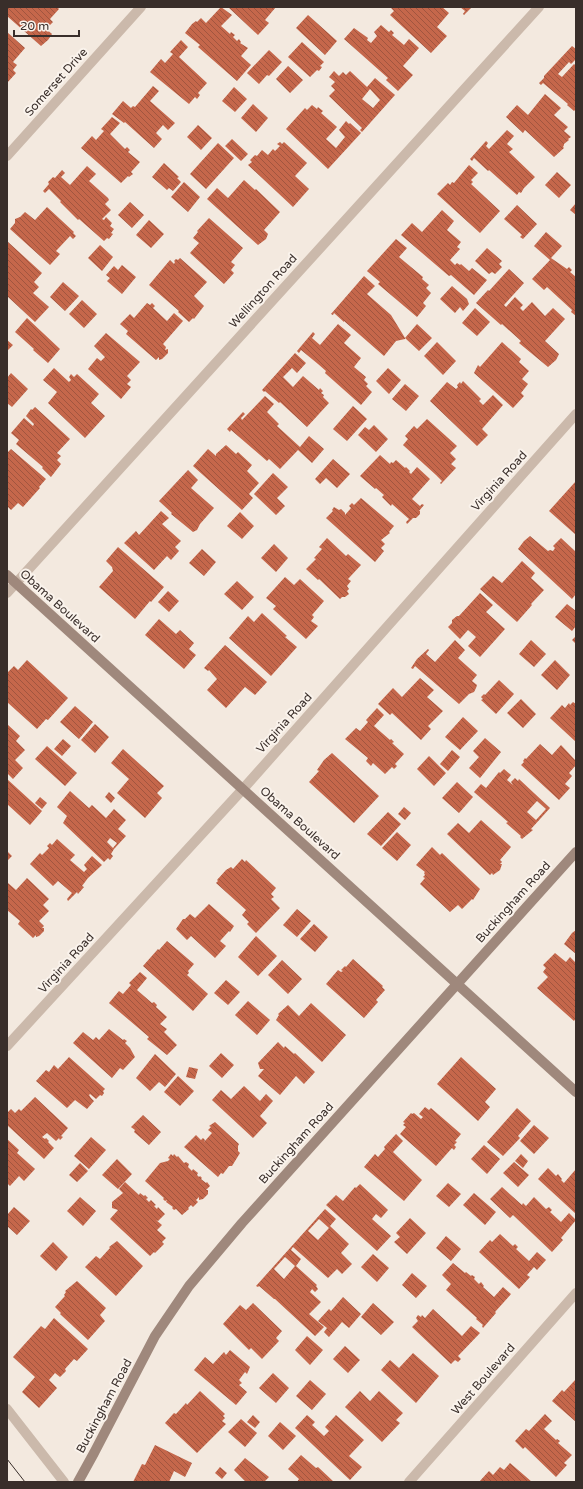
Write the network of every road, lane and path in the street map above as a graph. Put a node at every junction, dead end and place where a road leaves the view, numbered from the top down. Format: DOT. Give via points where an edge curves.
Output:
graph roads {
  1 [pos="141,7"];
  2 [pos="539,7"];
  3 [pos="7,156"];
  4 [pos="576,414"];
  5 [pos="7,574"];
  6 [pos="16,583"];
  7 [pos="7,593"];
  8 [pos="243,789"];
  9 [pos="576,852"];
  10 [pos="457,984"];
  11 [pos="7,1046"];
  12 [pos="576,1092"];
  13 [pos="576,1293"];
  14 [pos="7,1409"];
  15 [pos="64,1482"];
  16 [pos="78,1482"];
  17 [pos="409,1482"];
  1 -- 3 [label="street, Somerset Drive"];
  2 -- 6 [label="street, Wellington Road"];
  4 -- 8 [label="street, Virginia Road"];
  5 -- 6 [label="street, Obama Boulevard"];
  6 -- 7 [label="street, Wellington Road"];
  6 -- 8 [label="street, Obama Boulevard"];
  8 -- 10 [label="street, Obama Boulevard"];
  8 -- 11 [label="street, Virginia Road"];
  9 -- 10 [label="street, Buckingham Road"];
  10 -- 12 [label="street, Obama Boulevard"];
  10 -- 16 [label="street, Buckingham Road" via="242,1223 190,1286 155,1336"];
  13 -- 17 [label="street, West Boulevard"];
  14 -- 15 [label="street"];
}
